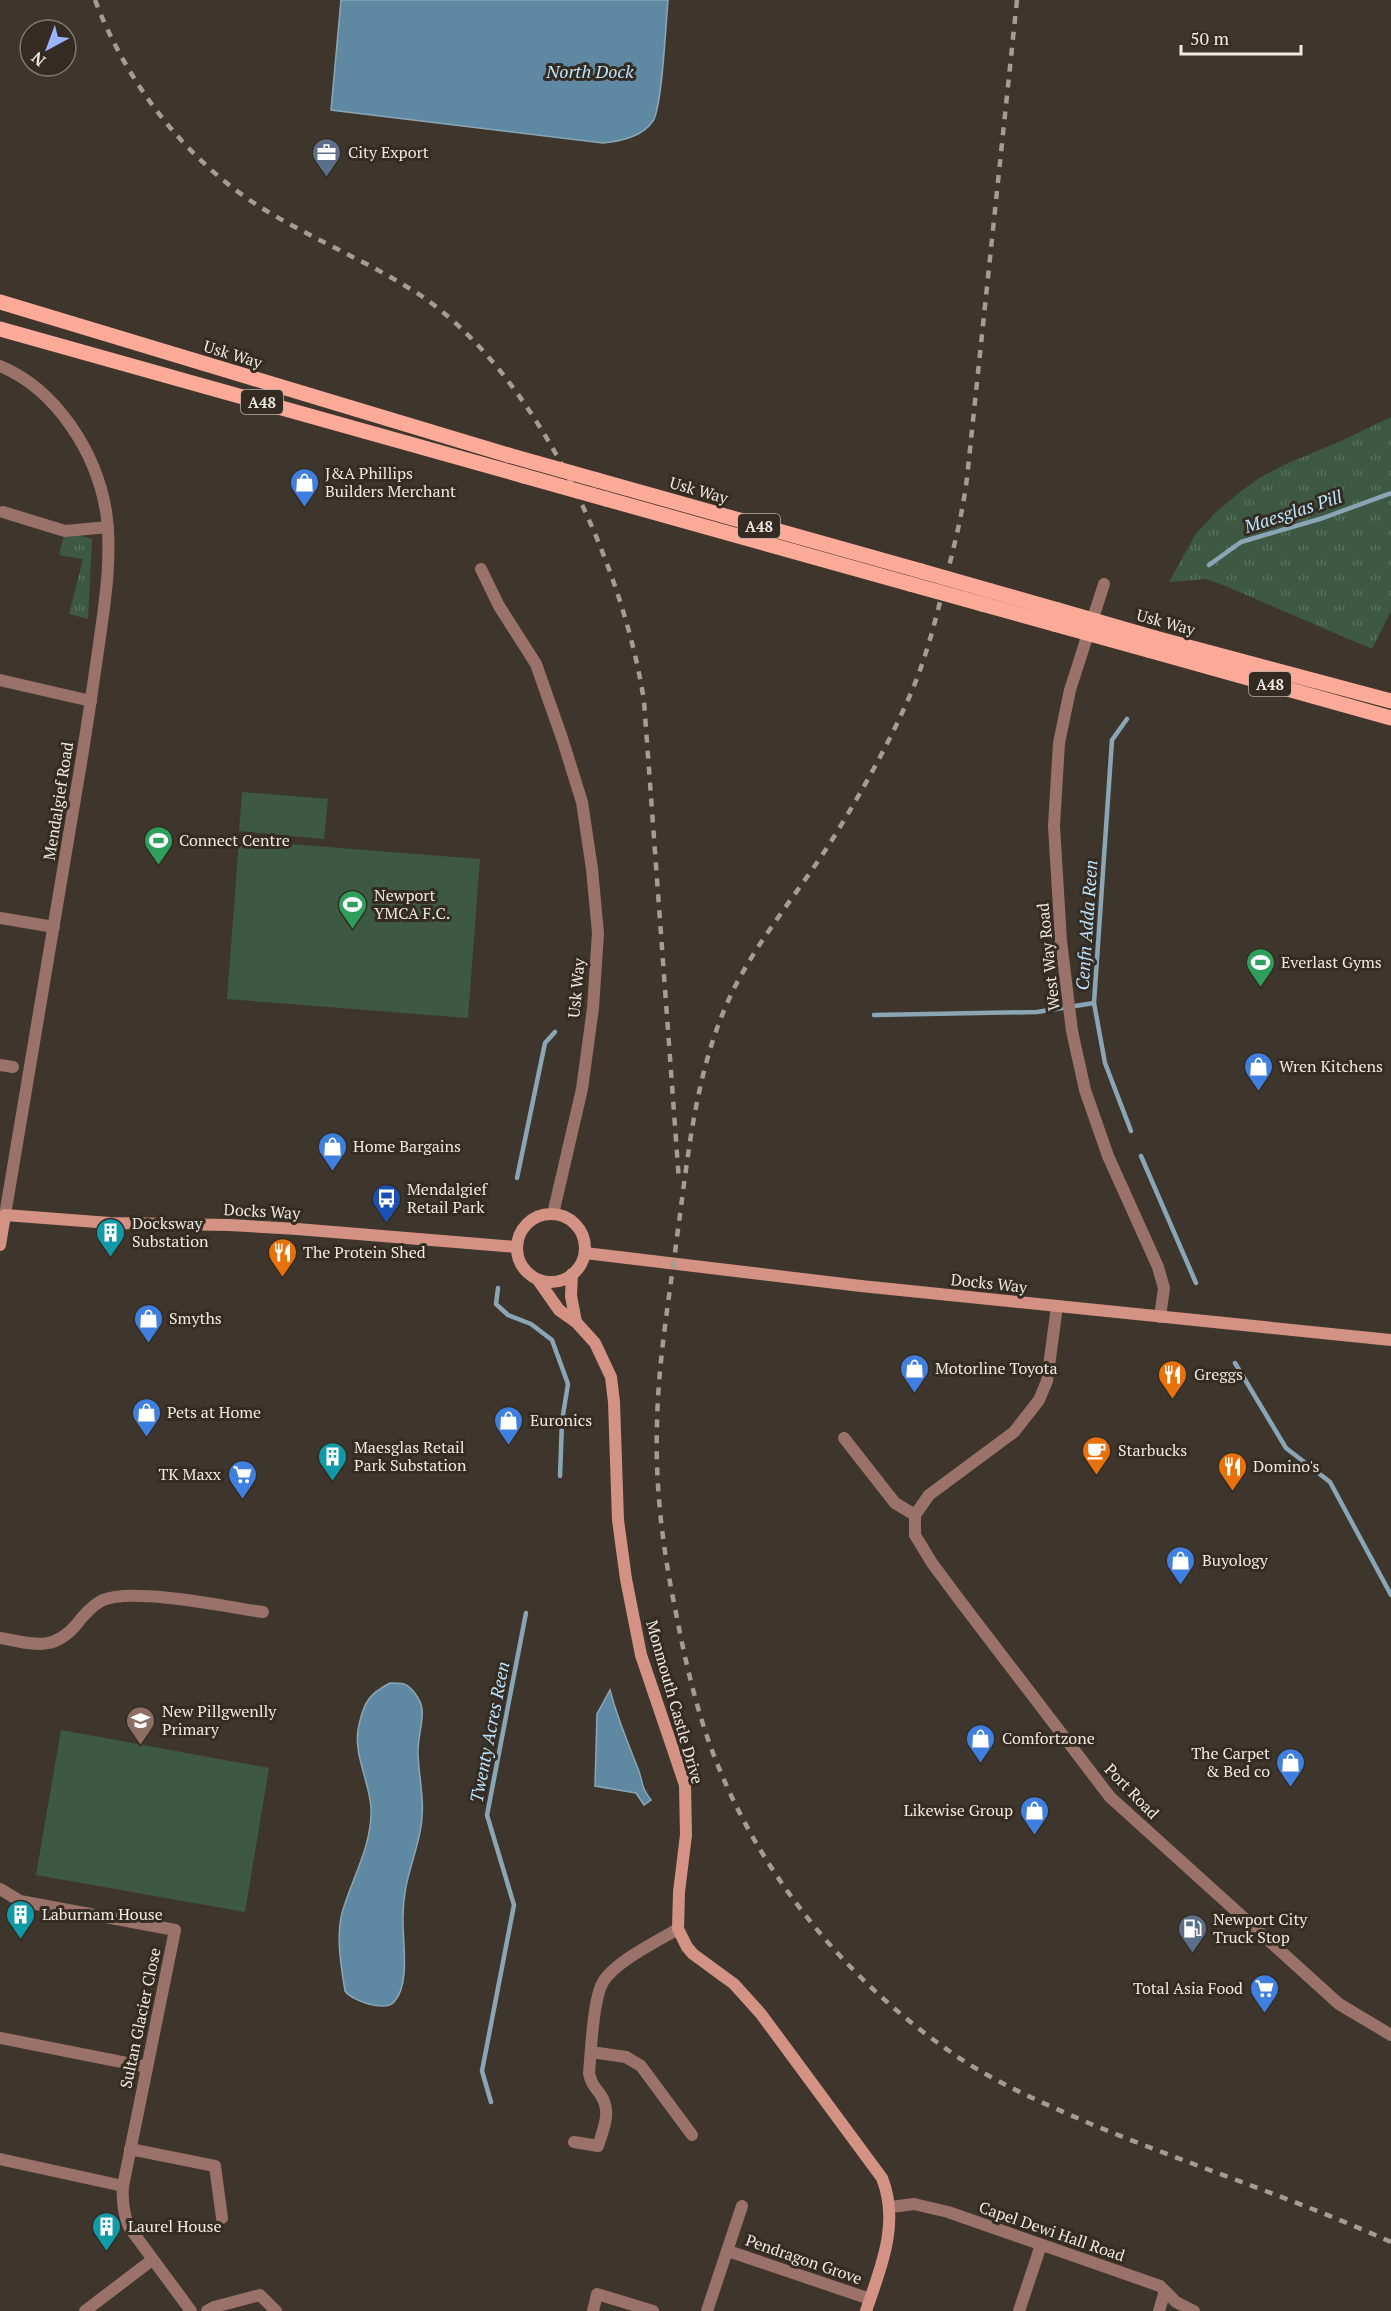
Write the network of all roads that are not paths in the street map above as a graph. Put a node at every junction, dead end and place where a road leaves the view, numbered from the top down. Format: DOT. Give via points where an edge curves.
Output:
graph roads {
  1 [pos="0,302"];
  2 [pos="0,329"];
  3 [pos="0,366"];
  4 [pos="3,512"];
  5 [pos="108,527"];
  6 [pos="481,569"];
  7 [pos="1104,584"];
  8 [pos="987,598"];
  9 [pos="1152,644"];
  10 [pos="0,680"];
  11 [pos="91,701"];
  12 [pos="1391,701"];
  13 [pos="1391,718"];
  14 [pos="0,918"];
  15 [pos="54,927"];
  16 [pos="553,1214"];
  17 [pos="5,1215"];
  18 [pos="0,1245"];
  19 [pos="516,1247"];
  20 [pos="585,1253"];
  21 [pos="572,1274"];
  22 [pos="538,1280"];
  23 [pos="1057,1306"];
  24 [pos="1160,1317"];
  25 [pos="576,1322"];
  26 [pos="1391,1340"];
  27 [pos="844,1438"];
  28 [pos="915,1515"];
  29 [pos="263,1612"];
  30 [pos="0,1638"];
  31 [pos="1,1891"];
  32 [pos="678,1929"];
  33 [pos="1391,2035"];
  34 [pos="0,2038"];
  35 [pos="591,2052"];
  36 [pos="147,2067"];
  37 [pos="692,2135"];
  38 [pos="574,2142"];
  39 [pos="130,2149"];
  40 [pos="0,2160"];
  41 [pos="123,2186"];
  42 [pos="742,2206"];
  43 [pos="891,2207"];
  44 [pos="222,2218"];
  45 [pos="1041,2245"];
  46 [pos="728,2251"];
  47 [pos="152,2260"];
  48 [pos="1166,2291"];
  49 [pos="868,2305"];
  50 [pos="85,2311"];
  51 [pos="191,2311"];
  52 [pos="207,2311"];
  53 [pos="276,2311"];
  54 [pos="592,2311"];
  55 [pos="653,2311"];
  56 [pos="707,2311"];
  57 [pos="1019,2311"];
  58 [pos="1159,2311"];
  59 [pos="1194,2311"];
  1 -- 8 [label="main road, Usk Way / A48, bridge" via="508,455 921,571"];
  2 -- 8 [label="main road, Usk Way / A48, bridge" via="910,584"];
  3 -- 5 [label="street, Mendalgief Road" via="50,400 68,423 96,476"];
  4 -- 5 [label="street" via="65,531"];
  5 -- 11 [label="street, Mendalgief Road" via="108,570"];
  6 -- 16 [label="street, Usk Way" via="536,664 582,802 592,869 598,933 593,1008 582,1089"];
  7 -- 24 [label="street, West Way Road" via="1070,690 1059,742 1054,826 1061,941 1072,1031 1085,1090 1108,1156 1158,1267 1164,1288"];
  8 -- 9 [label="main road, Usk Way / A48, bridge"];
  9 -- 12 [label="main road, Usk Way / A48"];
  9 -- 13 [label="main road, Usk Way / A48"];
  10 -- 11 [label="street"];
  11 -- 15 [label="street, Mendalgief Road"];
  14 -- 15 [label="street"];
  15 -- 17 [label="street, Mendalgief Road"];
  16 -- 19 [label="street" via="530,1222"];
  16 -- 20 [label="street" via="577,1228"];
  17 -- 18 [label="street, Mendalgief Road"];
  17 -- 19 [label="street, Docks Way" via="110,1223 219,1224"];
  19 -- 22 [label="street" via="521,1265"];
  20 -- 21 [label="street"];
  20 -- 23 [label="street, Docks Way"];
  21 -- 22 [label="street" via="557,1282"];
  21 -- 25 [label="street"];
  22 -- 25 [label="street, Monmouth Castle Drive" via="559,1310"];
  23 -- 24 [label="street, Docks Way"];
  23 -- 28 [label="street" via="1047,1381 1035,1406 1014,1432 929,1495"];
  24 -- 26 [label="street, Docks Way"];
  25 -- 32 [label="street, Monmouth Castle Drive" via="595,1343 611,1377 618,1520 626,1579 641,1655 685,1785 686,1835"];
  27 -- 28 [label="street" via="895,1503"];
  28 -- 33 [label="street, Port Road" via="915,1535 932,1563 1110,1797 1339,2004"];
  29 -- 30 [label="street" via="139,1595 103,1600 68,1634 44,1645"];
  31 -- 36 [label="street, Sultan Glacier Close" via="20,1901 175,1930"];
  32 -- 35 [label="street" via="644,1948 603,1983"];
  32 -- 43 [label="street" via="693,1954 734,1984 761,2014 876,2168"];
  34 -- 36 [label="street"];
  35 -- 37 [label="street" via="626,2057 641,2066"];
  35 -- 38 [label="street" via="591,2085 606,2104 607,2116 598,2146"];
  36 -- 39 [label="street, Sultan Glacier Close"];
  39 -- 41 [label="street, Sultan Glacier Close"];
  39 -- 44 [label="street" via="215,2166"];
  40 -- 41 [label="street"];
  41 -- 47 [label="street, Sultan Glacier Close" via="126,2220"];
  42 -- 46 [label="street, Pendragon Grove"];
  43 -- 45 [label="street, Capel Dewi Hall Road" via="929,2206"];
  43 -- 49 [label="street" via="888,2238"];
  45 -- 48 [label="street, Capel Dewi Hall Road"];
  45 -- 57 [label="street"];
  46 -- 49 [label="street, Pendragon Grove"];
  46 -- 56 [label="street, Pendragon Grove"];
  47 -- 50 [label="street"];
  47 -- 51 [label="street, Sultan Glacier Close"];
  48 -- 58 [label="street"];
  48 -- 59 [label="street, Capel Dewi Hall Road" via="1176,2302"];
  52 -- 53 [label="street" via="260,2295"];
  54 -- 55 [label="street" via="597,2294"];
}
